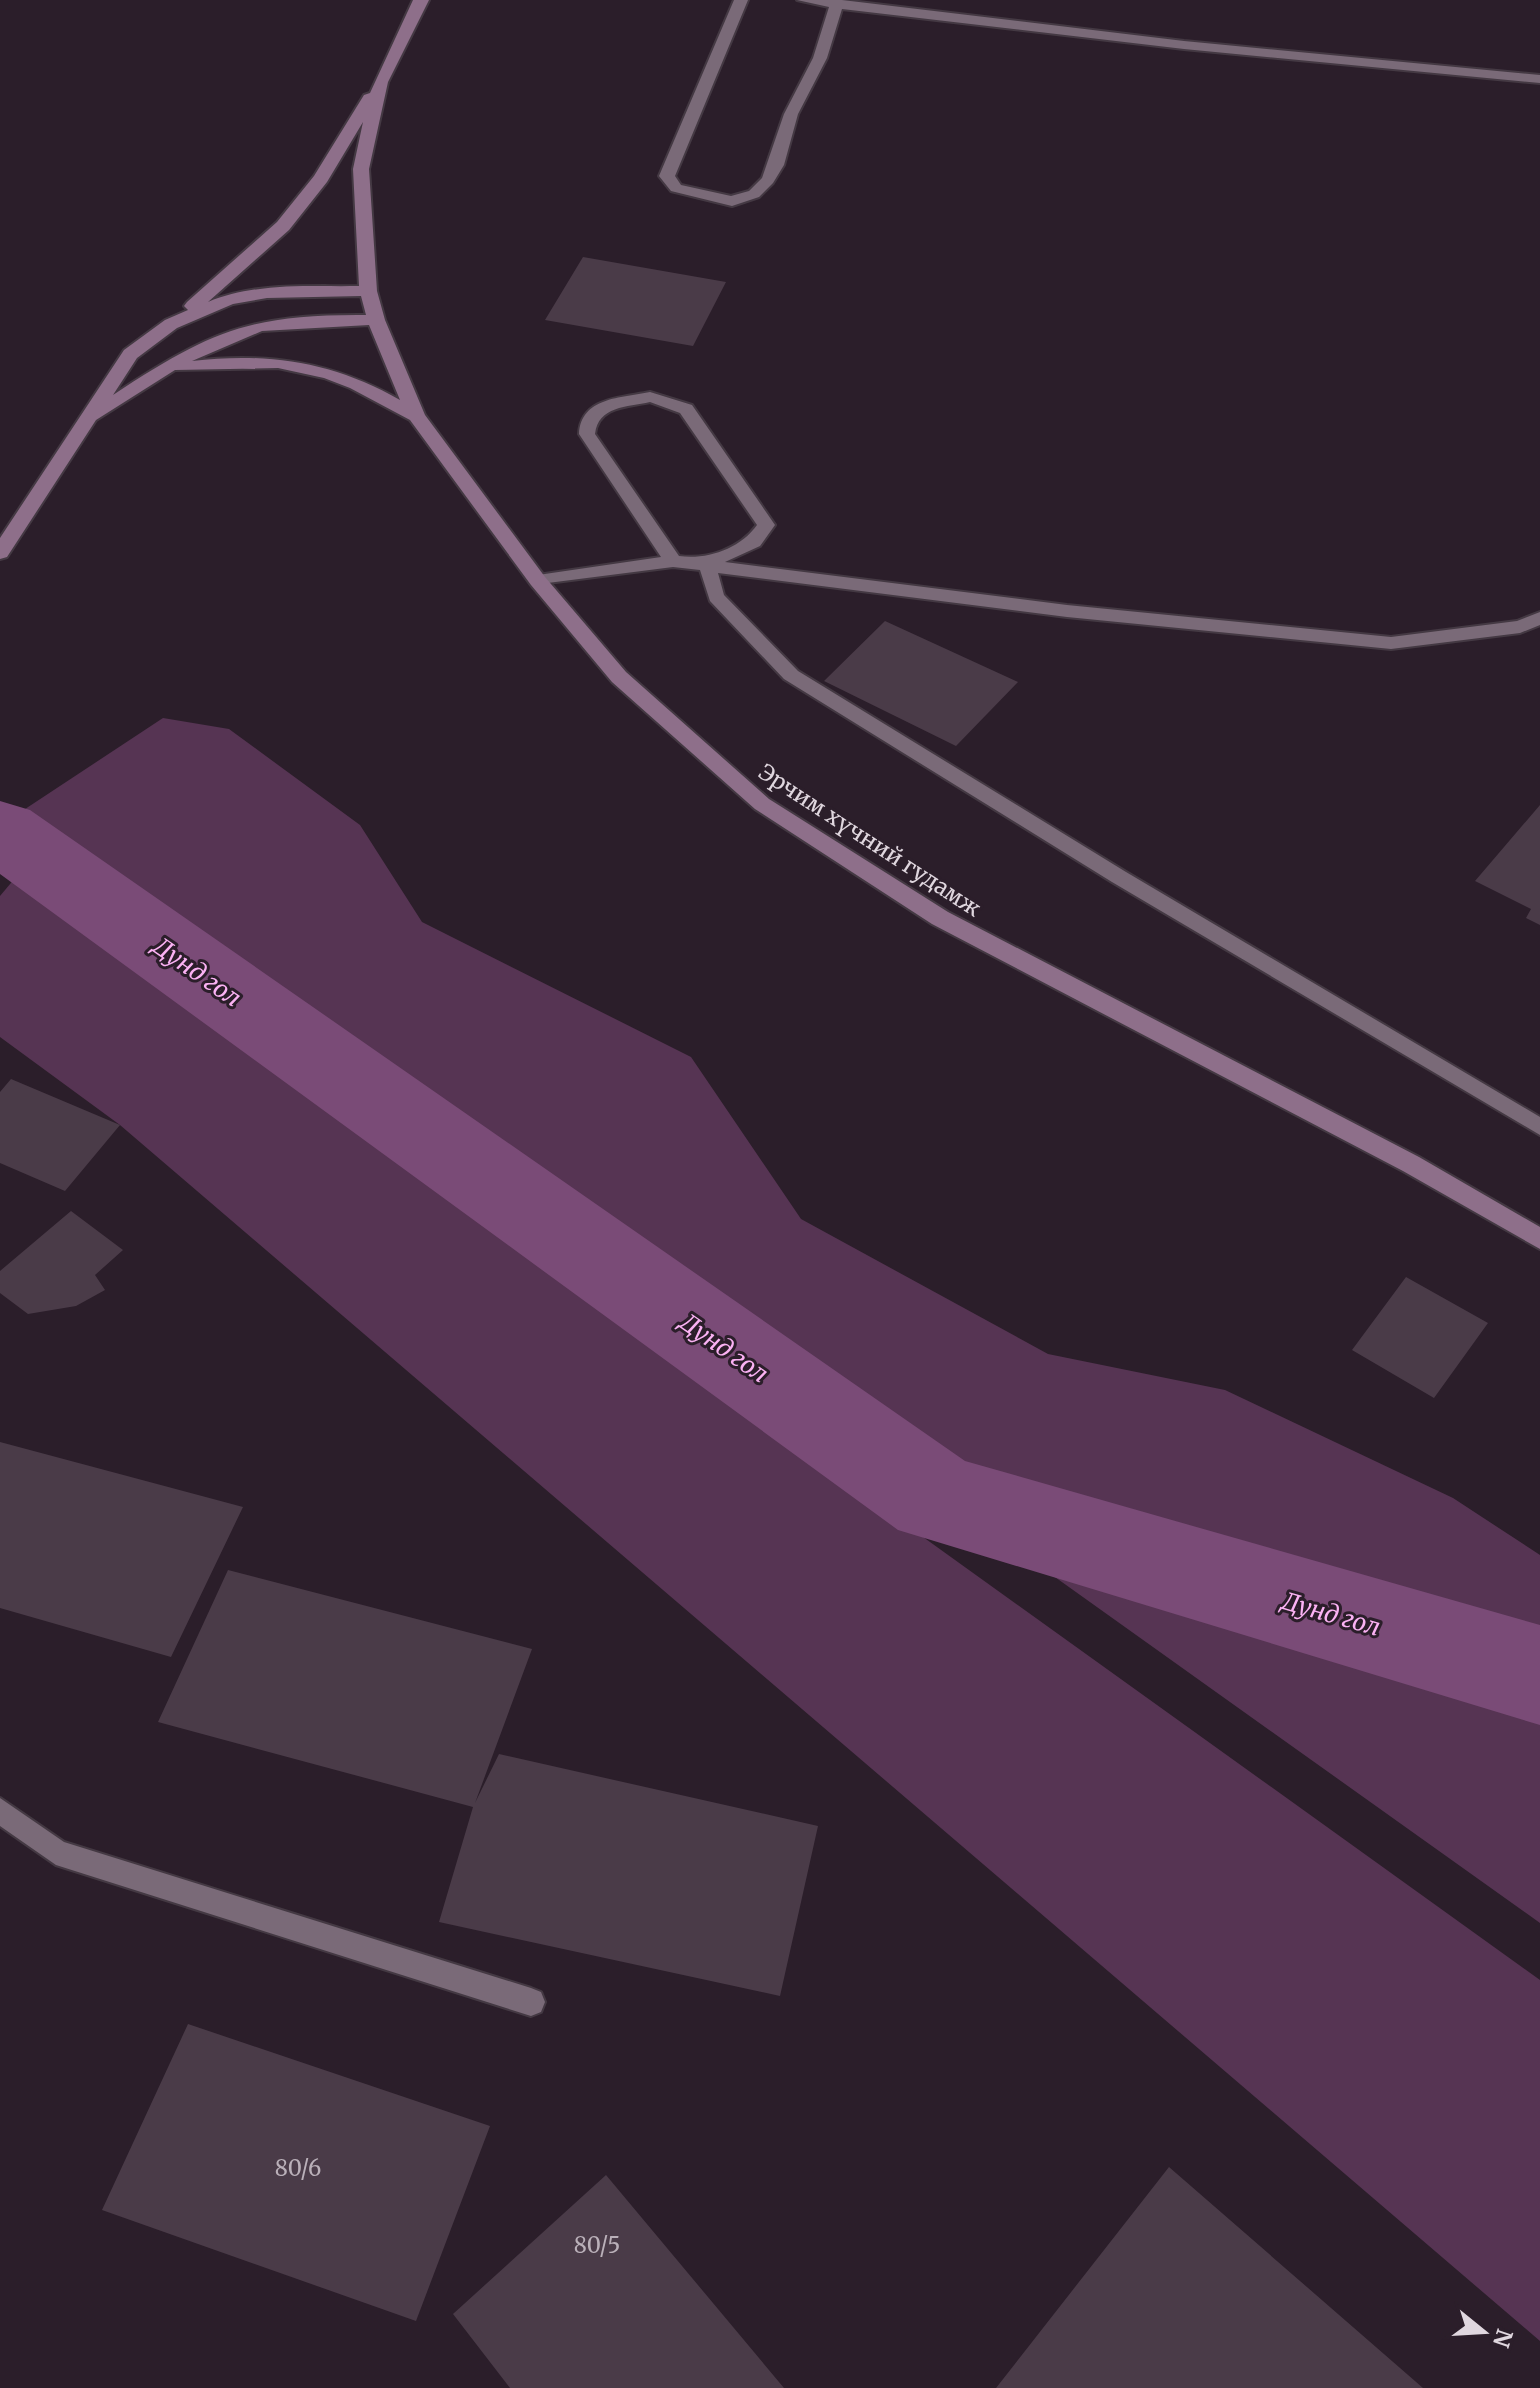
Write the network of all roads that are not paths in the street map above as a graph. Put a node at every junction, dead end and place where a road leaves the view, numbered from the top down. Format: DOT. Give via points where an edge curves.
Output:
graph roads {
  1 [pos="421,0"];
  2 [pos="741,0"];
  3 [pos="804,0"];
  4 [pos="837,3"];
  5 [pos="1540,79"];
  6 [pos="380,82"];
  7 [pos="368,291"];
  8 [pos="376,320"];
  9 [pos="171,324"];
  10 [pos="168,369"];
  11 [pos="416,416"];
  12 [pos="87,418"];
  13 [pos="0,553"];
  14 [pos="673,561"];
  15 [pos="707,563"];
  16 [pos="538,581"];
  17 [pos="1540,618"];
  18 [pos="1540,1127"];
  19 [pos="1540,1239"];
  20 [pos="0,1810"];
  21 [pos="531,2002"];
  1 -- 6 [label="main road, Эрчим хүчний гудамж"];
  2 -- 4 [label="lane" via="667,176 676,188 732,201 754,194 776,165"];
  3 -- 4 [label="lane"];
  4 -- 5 [label="lane" via="1184,45"];
  6 -- 7 [label="main road, Эрчим хүчний гудамж" via="361,169"];
  6 -- 9 [label="main road" via="321,178 283,226"];
  7 -- 8 [label="main road, Эрчим хүчний гудамж"];
  7 -- 9 [label="main road" via="229,299"];
  8 -- 10 [label="main road" via="259,327 217,341"];
  8 -- 11 [label="main road, Эрчим хүчний гудамж"];
  9 -- 12 [label="main road" via="130,354"];
  10 -- 11 [label="main road" via="238,360 288,361 372,390"];
  10 -- 12 [label="main road"];
  11 -- 16 [label="main road, Эрчим хүчний гудамж"];
  12 -- 13 [label="main road"];
  14 -- 15 [label="lane"];
  14 -- 15 [label="lane" via="587,434 588,421 599,408 650,397 686,409 766,525 754,542"];
  14 -- 16 [label="lane"];
  15 -- 17 [label="lane" via="1067,611 1391,643 1520,627"];
  15 -- 18 [label="lane" via="716,597 791,675"];
  16 -- 19 [label="main road, Эрчим хүчний гудамж" via="619,677 762,804 940,918 1411,1164"];
  20 -- 21 [label="lane" via="56,1852"];
}
